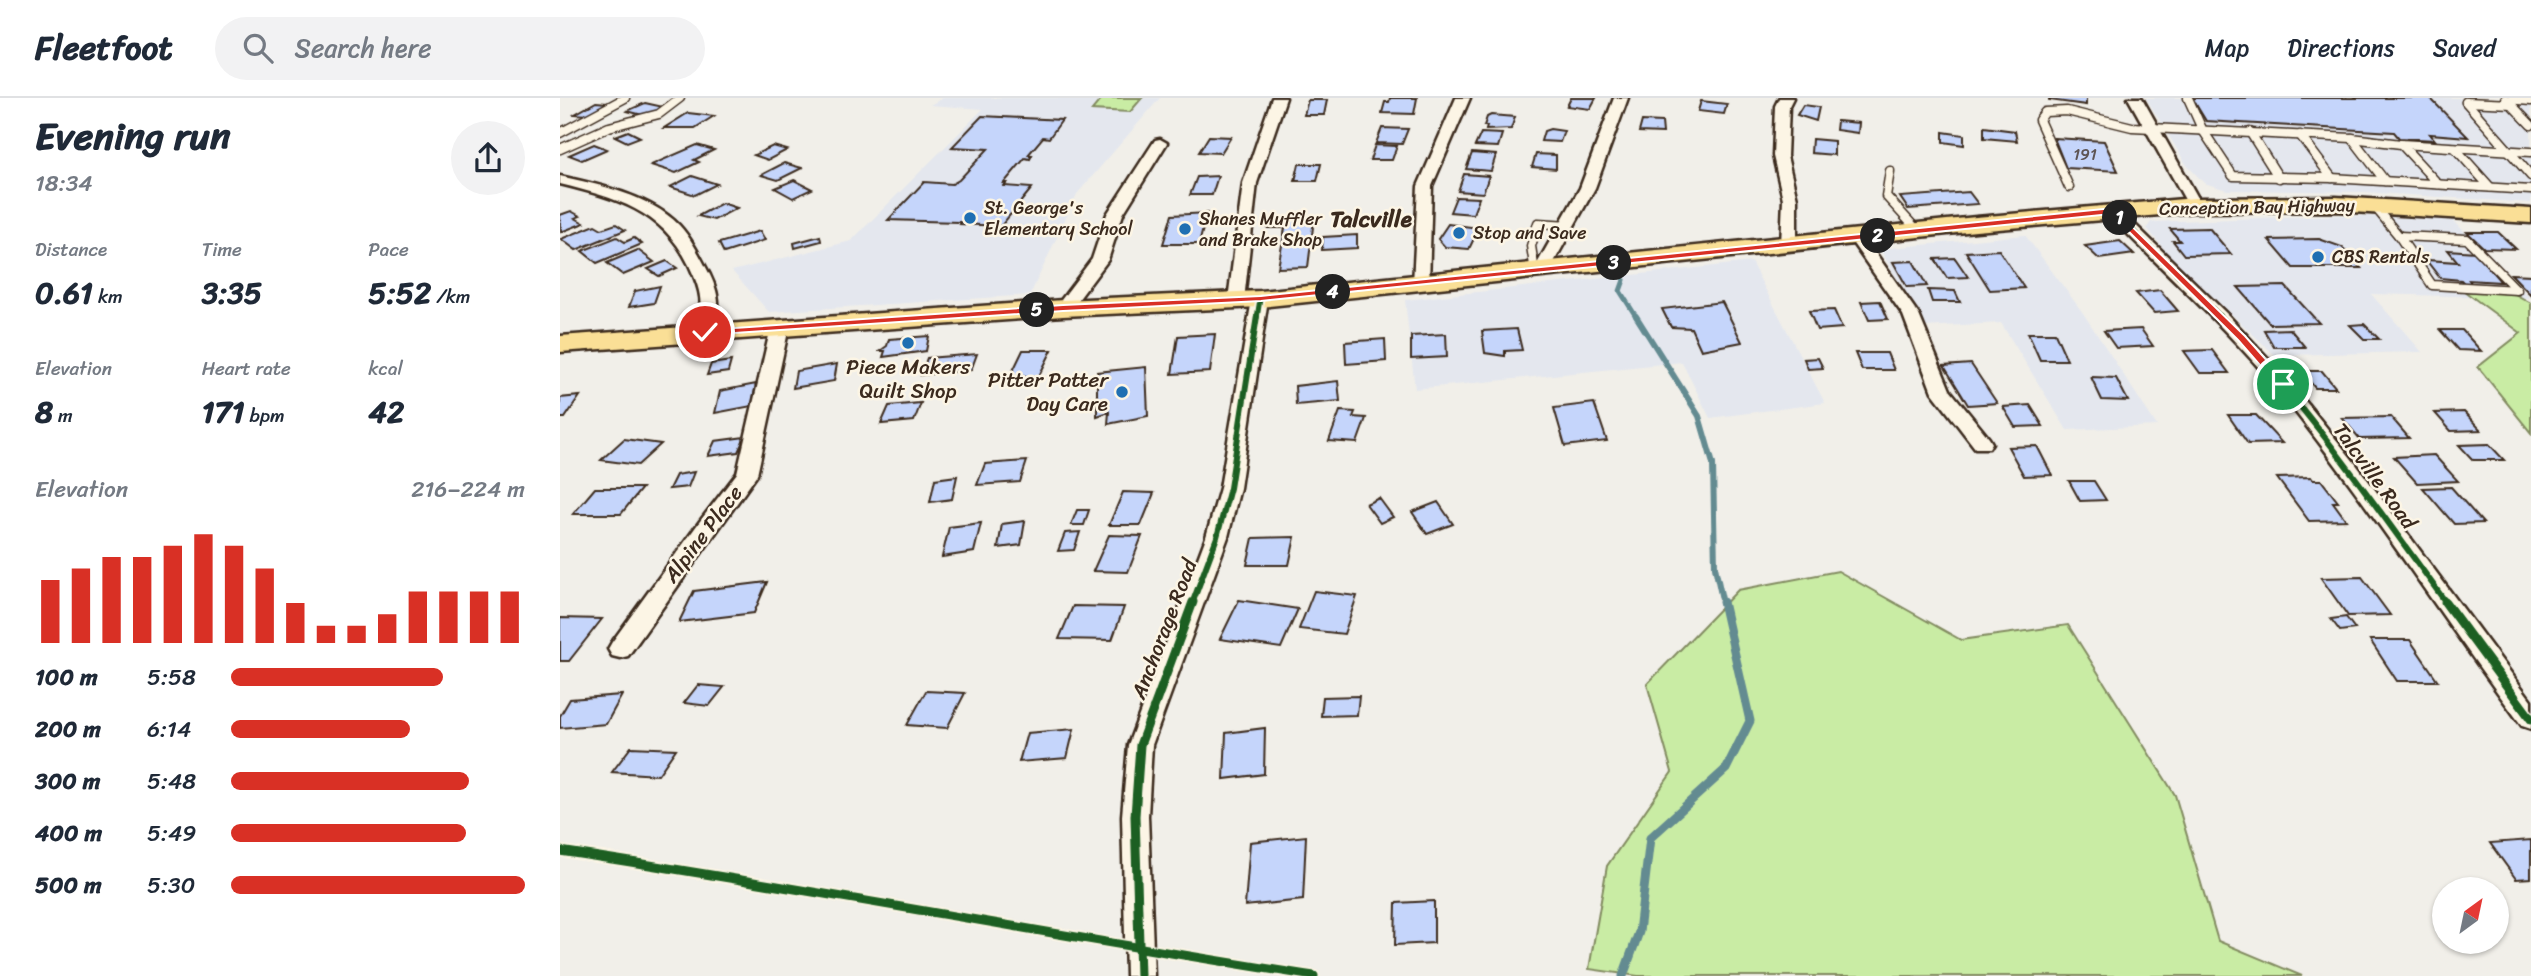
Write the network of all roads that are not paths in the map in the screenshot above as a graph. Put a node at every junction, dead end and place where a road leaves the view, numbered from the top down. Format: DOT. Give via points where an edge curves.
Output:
graph roads {
  1 [pos="625,98"];
  2 [pos="680,98"];
  3 [pos="1279,98"];
  4 [pos="1463,98"];
  5 [pos="1621,98"];
  6 [pos="1786,98"];
  7 [pos="2135,98"];
  8 [pos="2188,98"];
  9 [pos="2501,98"];
  10 [pos="2531,101"];
  11 [pos="2512,104"];
  12 [pos="2531,125"];
  13 [pos="2152,128"];
  14 [pos="2202,129"];
  15 [pos="2250,132"];
  16 [pos="560,133"];
  17 [pos="2300,135"];
  18 [pos="2352,138"];
  19 [pos="1160,143"];
  20 [pos="2401,144"];
  21 [pos="2455,148"];
  22 [pos="560,149"];
  23 [pos="2507,150"];
  24 [pos="2531,152"];
  25 [pos="1890,172"];
  26 [pos="2531,176"];
  27 [pos="2280,178"];
  28 [pos="2332,178"];
  29 [pos="560,180"];
  30 [pos="2385,181"];
  31 [pos="2438,184"];
  32 [pos="2069,187"];
  33 [pos="2490,187"];
  34 [pos="2531,190"];
  35 [pos="2195,205"];
  36 [pos="2374,206"];
  37 [pos="2113,211"];
  38 [pos="2531,216"];
  39 [pos="1569,225"];
  40 [pos="1918,231"];
  41 [pos="2399,236"];
  42 [pos="1857,238"];
  43 [pos="1789,245"];
  44 [pos="1538,271"];
  45 [pos="1421,284"];
  46 [pos="1248,299"];
  47 [pos="1063,308"];
  48 [pos="780,327"];
  49 [pos="705,332"];
  50 [pos="560,344"];
  51 [pos="1982,443"];
  52 [pos="620,649"];
  53 [pos="2531,719"];
  54 [pos="1140,976"];
  1 -- 16 [label="lane"];
  2 -- 22 [label="lane" via="672,109 618,124"];
  3 -- 46 [label="street, Anchorage Road" via="1250,183"];
  4 -- 45 [label="street" via="1425,186"];
  5 -- 39 [label="street"];
  6 -- 43 [label="street" via="1780,156 1790,199"];
  7 -- 13 [label="street"];
  8 -- 14 [label="lane"];
  9 -- 10 [label="lane"];
  9 -- 11 [label="lane"];
  11 -- 12 [label="lane"];
  11 -- 23 [label="lane" via="2466,102"];
  13 -- 14 [label="lane"];
  13 -- 32 [label="lane" via="2067,111 2045,112 2039,120"];
  13 -- 35 [label="street"];
  14 -- 15 [label="lane"];
  14 -- 27 [label="lane" via="2233,176"];
  15 -- 17 [label="lane"];
  15 -- 27 [label="lane"];
  17 -- 18 [label="lane"];
  17 -- 28 [label="lane"];
  18 -- 20 [label="lane"];
  18 -- 30 [label="lane"];
  19 -- 47 [label="street" via="1115,214 1100,260"];
  20 -- 21 [label="lane"];
  20 -- 31 [label="lane"];
  21 -- 23 [label="lane"];
  21 -- 33 [label="lane"];
  23 -- 24 [label="lane"];
  23 -- 26 [label="lane"];
  25 -- 40 [label="lane" via="1886,196"];
  27 -- 28 [label="lane"];
  28 -- 30 [label="lane"];
  29 -- 49 [label="street" via="631,203 670,224 690,250 712,295"];
  30 -- 31 [label="lane"];
  31 -- 33 [label="lane"];
  33 -- 34 [label="lane"];
  35 -- 36 [label="main road, Conception Bay Highway"];
  35 -- 37 [label="main road, Conception Bay Highway"];
  36 -- 38 [label="main road, Conception Bay Highway"];
  36 -- 41 [label="lane"];
  37 -- 40 [label="main road, Conception Bay Highway"];
  37 -- 53 [label="street, Talcville Road" via="2283,384 2346,463"];
  39 -- 44 [label="street"];
  39 -- 44 [label="lane" via="1538,223 1531,246"];
  40 -- 42 [label="main road, Conception Bay Highway"];
  41 -- 41 [label="lane" via="2431,285 2517,290 2467,239"];
  42 -- 43 [label="main road, Conception Bay Highway"];
  42 -- 51 [label="street" via="1910,316 1941,392"];
  43 -- 44 [label="main road, Conception Bay Highway"];
  44 -- 45 [label="main road, Conception Bay Highway"];
  45 -- 46 [label="main road, Conception Bay Highway"];
  46 -- 47 [label="main road, Conception Bay Highway"];
  46 -- 54 [label="street, Anchorage Road" via="1230,488 1217,537 1140,745 1135,816"];
  47 -- 48 [label="main road, Conception Bay Highway"];
  48 -- 49 [label="main road, Conception Bay Highway"];
  48 -- 52 [label="street, Alpine Place" via="747,475"];
  49 -- 50 [label="main road, Conception Bay Highway"];
}
